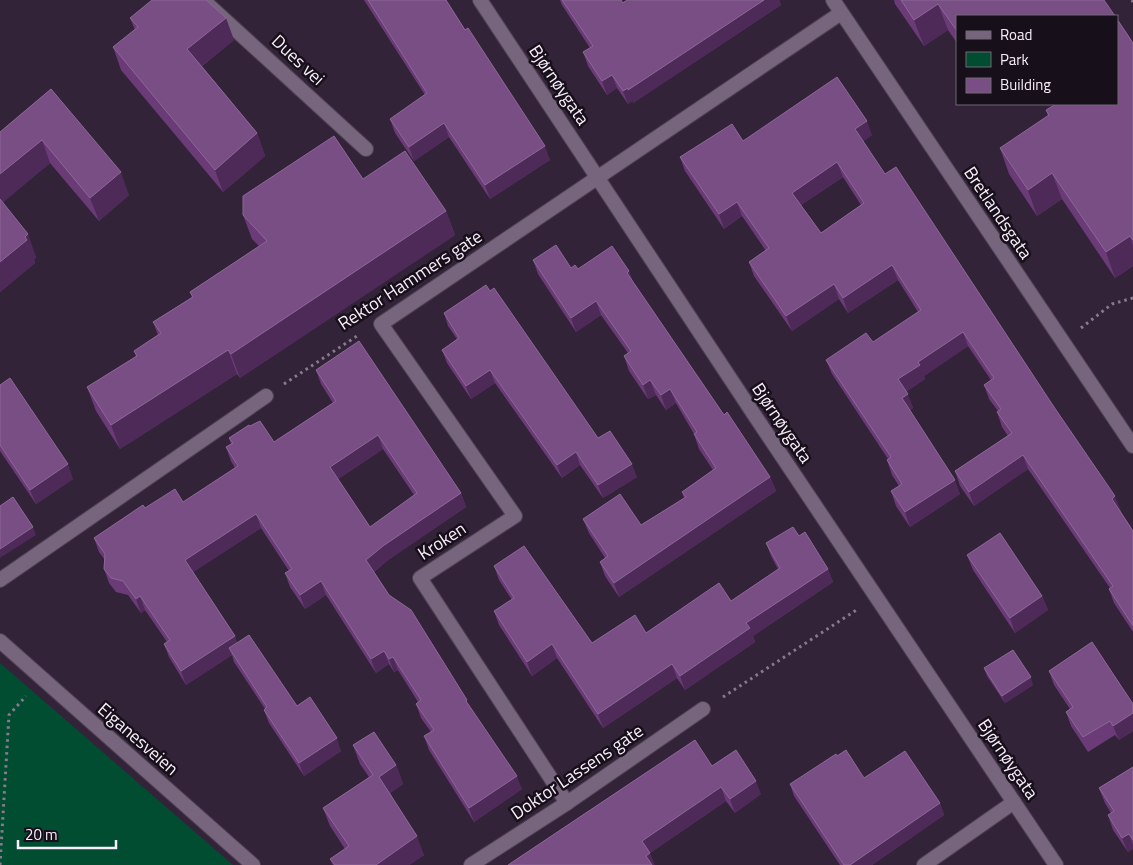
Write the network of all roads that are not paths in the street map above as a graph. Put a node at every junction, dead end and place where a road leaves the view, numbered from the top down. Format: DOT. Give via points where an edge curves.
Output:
graph roads {
  1 [pos="203,0"];
  2 [pos="480,0"];
  3 [pos="833,0"];
  4 [pos="841,13"];
  5 [pos="366,149"];
  6 [pos="597,177"];
  7 [pos="381,324"];
  8 [pos="266,396"];
  9 [pos="1133,446"];
  10 [pos="0,580"];
  11 [pos="0,641"];
  12 [pos="703,709"];
  13 [pos="1014,802"];
  14 [pos="567,803"];
  15 [pos="252,865"];
  16 [pos="471,865"];
  17 [pos="924,865"];
  18 [pos="1056,865"];
  1 -- 5 [label="street, Dues vei"];
  2 -- 6 [label="street, Bjørnøygata"];
  3 -- 4 [label="street, Bretlandsgata"];
  4 -- 6 [label="street, Rektor Hammers gate"];
  4 -- 9 [label="street, Bretlandsgata"];
  6 -- 7 [label="street, Rektor Hammers gate"];
  6 -- 13 [label="street, Bjørnøygata"];
  7 -- 14 [label="street, Kroken" via="515,516 420,578"];
  8 -- 10 [label="street"];
  11 -- 15 [label="street, Eiganesveien"];
  12 -- 14 [label="street, Doktor Lassens gate"];
  13 -- 17 [label="street"];
  13 -- 18 [label="street, Bjørnøygata"];
  14 -- 16 [label="street, Doktor Lassens gate"];
}
